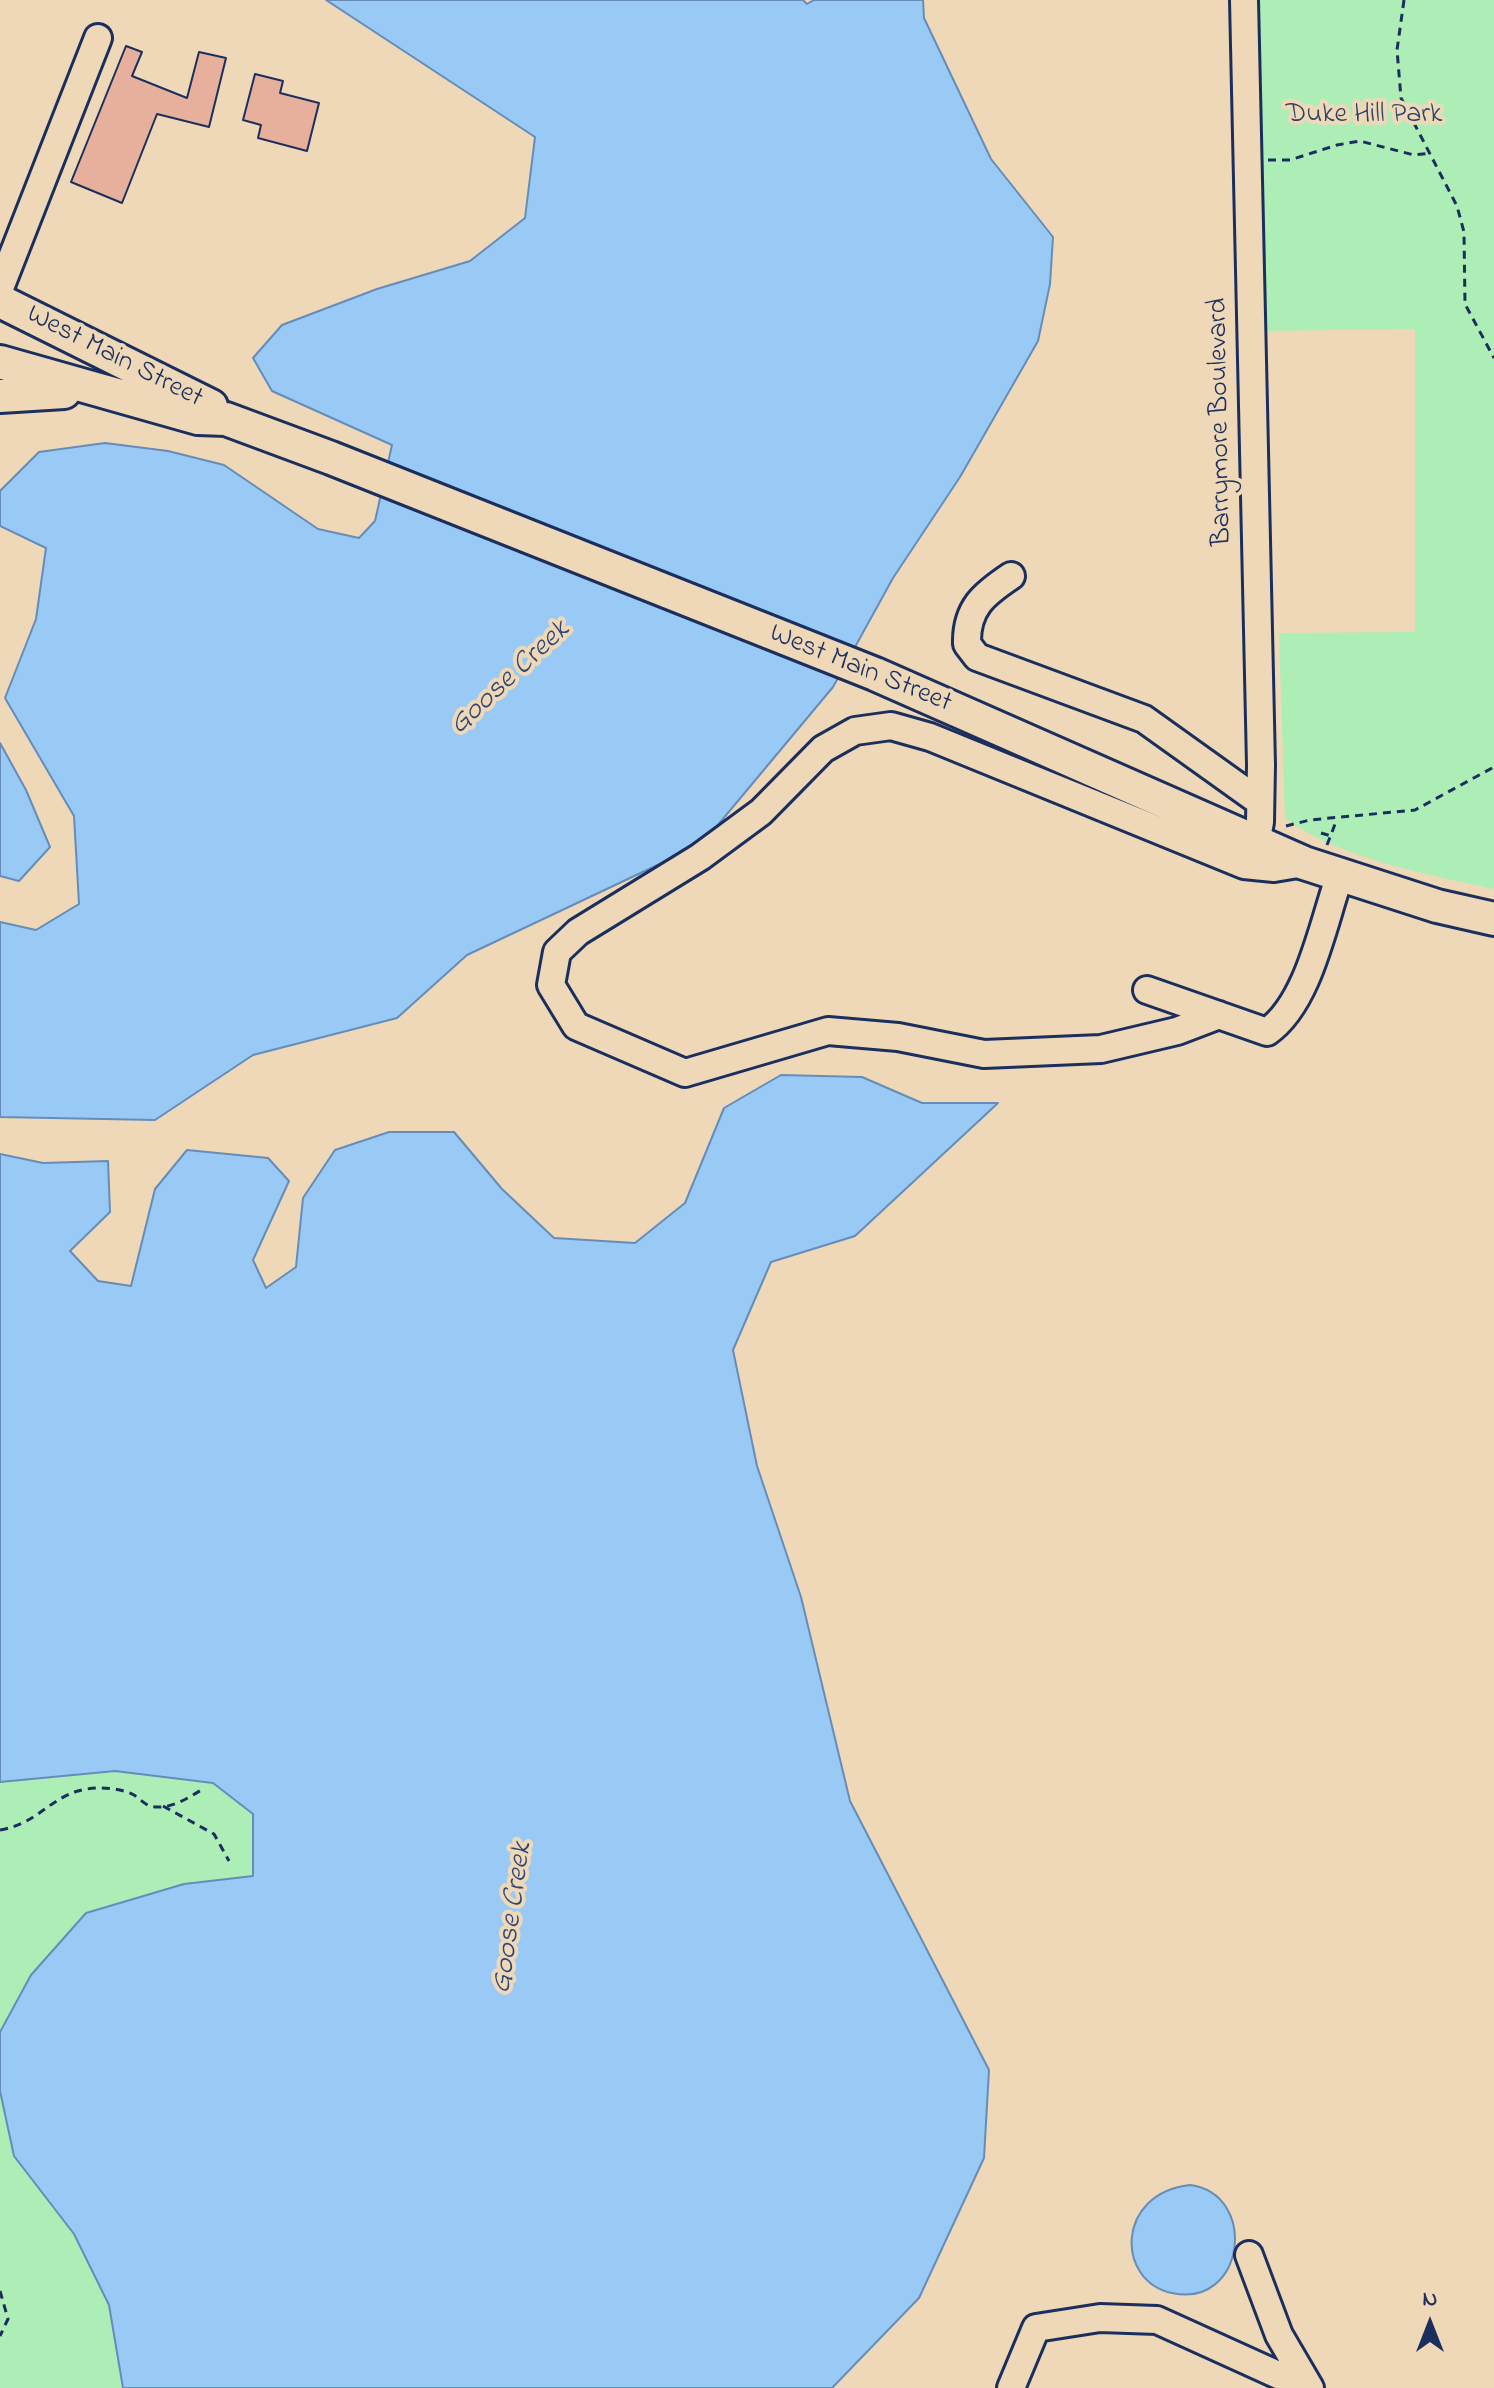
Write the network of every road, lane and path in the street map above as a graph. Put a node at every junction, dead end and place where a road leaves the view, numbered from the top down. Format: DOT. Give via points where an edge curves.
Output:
graph roads {
  1 [pos="1244,0"];
  2 [pos="1404,0"];
  3 [pos="98,38"];
  4 [pos="1391,61"];
  5 [pos="1397,61"];
  6 [pos="1431,153"];
  7 [pos="1249,160"];
  8 [pos="0,288"];
  9 [pos="0,301"];
  10 [pos="1494,358"];
  11 [pos="0,362"];
  12 [pos="101,393"];
  13 [pos="0,396"];
  14 [pos="226,419"];
  15 [pos="1011,576"];
  16 [pos="1494,767"];
  17 [pos="1260,802"];
  18 [pos="1338,817"];
  19 [pos="1286,826"];
  20 [pos="1321,833"];
  21 [pos="1267,836"];
  22 [pos="1331,836"];
  23 [pos="1305,846"];
  24 [pos="1340,875"];
  25 [pos="1494,919"];
  26 [pos="1147,990"];
  27 [pos="1219,1015"];
  28 [pos="203,1789"];
  29 [pos="163,1806"];
  30 [pos="0,1830"];
  31 [pos="229,1861"];
  32 [pos="1249,2255"];
  33 [pos="0,2291"];
  34 [pos="0,2336"];
  35 [pos="1011,2388"];
  36 [pos="1309,2388"];
  1 -- 7 [label="street, Barrymore Boulevard"];
  2 -- 5 [label="path"];
  3 -- 8 [label="street"];
  4 -- 5 [label="path"];
  5 -- 6 [label="path" via="1401,98"];
  6 -- 7 [label="path" via="1414,155 1360,141 1290,160"];
  6 -- 10 [label="path" via="1464,232 1465,304"];
  7 -- 17 [label="street, Barrymore Boulevard"];
  9 -- 14 [label="main road, West Main Street" via="207,403"];
  11 -- 12 [label="main road, West Main Street"];
  12 -- 13 [label="main road"];
  12 -- 14 [label="main road, West Main Street" via="198,418"];
  14 -- 21 [label="main road, West Main Street" via="875,674"];
  15 -- 17 [label="street" via="983,595 970,613 967,644 977,657 1144,719"];
  16 -- 18 [label="path" via="1428,806"];
  17 -- 21 [label="street, Barrymore Boulevard"];
  18 -- 19 [label="path"];
  18 -- 22 [label="path"];
  19 -- 21 [label="path"];
  19 -- 23 [label="path"];
  20 -- 22 [label="path"];
  21 -- 23 [label="main road, West Main Street"];
  22 -- 23 [label="path" via="1327,846"];
  23 -- 24 [label="main road, West Main Street"];
  23 -- 27 [label="street" via="1274,868 1244,865 930,737 891,726 855,731 823,749 737,830 578,932 557,952 551,985 576,1026 685,1073 828,1031 998,1054 1101,1049"];
  24 -- 25 [label="main road, West Main Street"];
  24 -- 27 [label="street" via="1304,982 1285,1019 1267,1032"];
  26 -- 27 [label="street"];
  28 -- 29 [label="path"];
  29 -- 30 [label="path" via="102,1788 77,1791 34,1820"];
  29 -- 31 [label="path" via="214,1834"];
  32 -- 36 [label="street" via="1279,2335"];
  33 -- 34 [label="path" via="8,2319"];
  35 -- 36 [label="street" via="1036,2328 1100,2318 1157,2320"];
}
